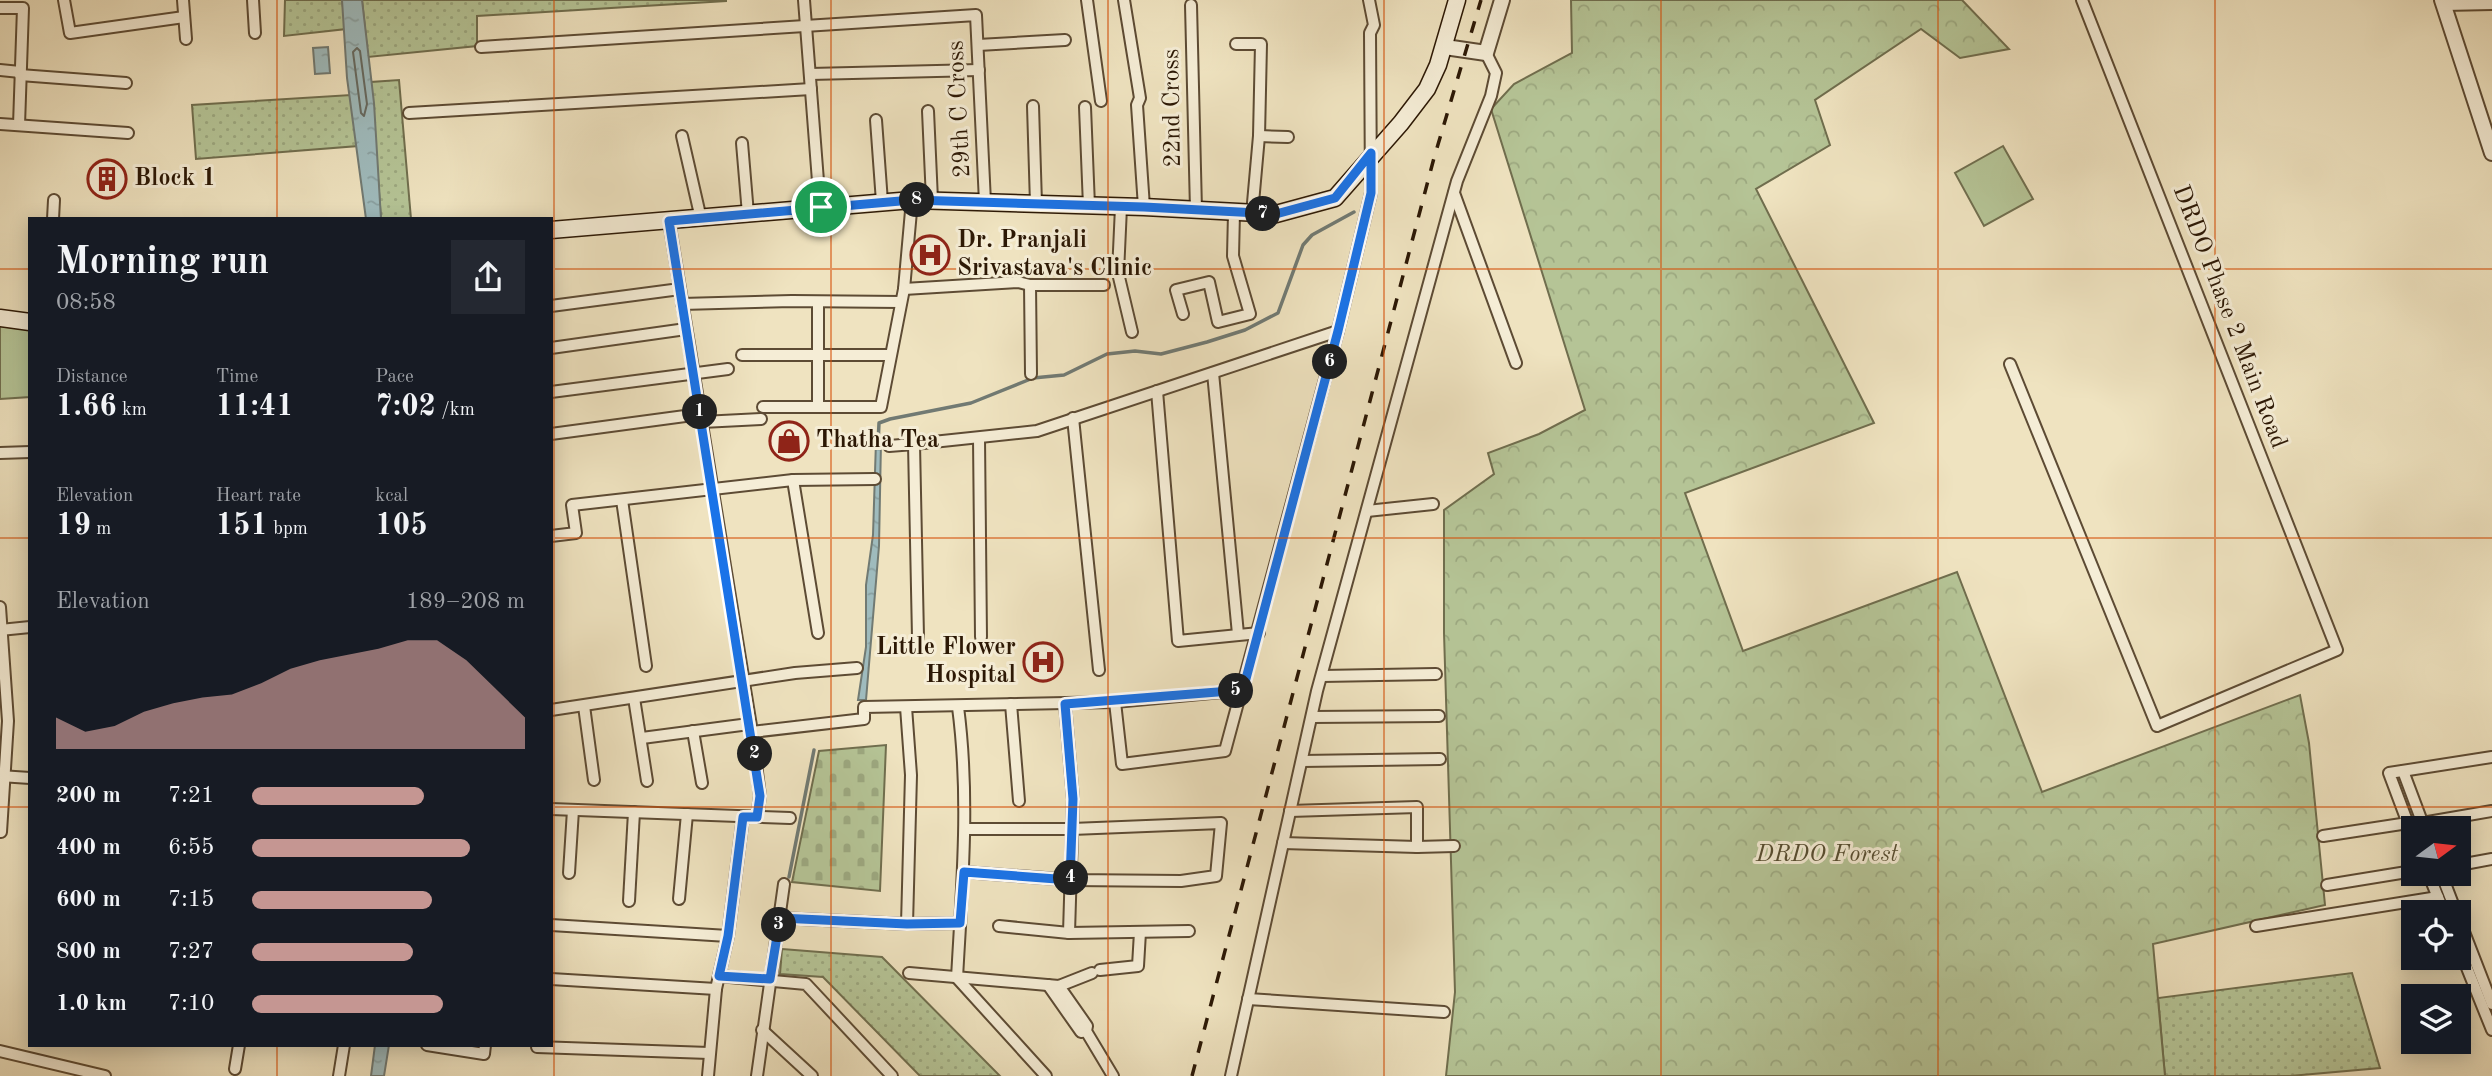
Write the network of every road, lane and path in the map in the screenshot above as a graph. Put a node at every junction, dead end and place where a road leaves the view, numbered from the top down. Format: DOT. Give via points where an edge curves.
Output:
graph roads {
  1 [pos="64,0"];
  2 [pos="183,0"];
  3 [pos="253,0"];
  4 [pos="804,0"];
  5 [pos="1087,0"];
  6 [pos="1124,0"];
  7 [pos="1369,0"];
  8 [pos="1457,0"];
  9 [pos="1502,0"];
  10 [pos="2082,0"];
  11 [pos="2443,2"];
  12 [pos="2492,4"];
  13 [pos="1191,5"];
  14 [pos="0,8"];
  15 [pos="184,17"];
  16 [pos="806,24"];
  17 [pos="255,33"];
  18 [pos="186,39"];
  19 [pos="1065,40"];
  20 [pos="1236,44"];
  21 [pos="978,45"];
  22 [pos="481,47"];
  23 [pos="1445,47"];
  24 [pos="1486,53"];
  25 [pos="0,70"];
  26 [pos="979,70"];
  27 [pos="20,74"];
  28 [pos="810,74"];
  29 [pos="126,83"];
  30 [pos="811,89"];
  31 [pos="1101,101"];
  32 [pos="1033,106"];
  33 [pos="1085,107"];
  34 [pos="928,111"];
  35 [pos="409,113"];
  36 [pos="876,120"];
  37 [pos="0,124"];
  38 [pos="19,125"];
  39 [pos="2488,125"];
  40 [pos="128,133"];
  41 [pos="682,136"];
  42 [pos="1259,136"];
  43 [pos="1288,137"];
  44 [pos="742,143"];
  45 [pos="2492,152"];
  46 [pos="1371,153"];
  47 [pos="1454,193"];
  48 [pos="54,200"];
  49 [pos="912,200"];
  50 [pos="932,200"];
  51 [pos="882,202"];
  52 [pos="985,202"];
  53 [pos="1036,204"];
  54 [pos="1088,206"];
  55 [pos="821,207"];
  56 [pos="1121,207"];
  57 [pos="1144,207"];
  58 [pos="1196,210"];
  59 [pos="1234,213"];
  60 [pos="748,214"];
  61 [pos="1252,214"];
  62 [pos="53,217"];
  63 [pos="701,219"];
  64 [pos="669,221"];
  65 [pos="553,230"];
  66 [pos="1030,285"];
  67 [pos="1104,285"];
  68 [pos="680,289"];
  69 [pos="904,289"];
  70 [pos="901,302"];
  71 [pos="818,303"];
  72 [pos="682,304"];
  73 [pos="553,306"];
  74 [pos="1183,314"];
  75 [pos="0,318"];
  76 [pos="28,322"];
  77 [pos="686,329"];
  78 [pos="1338,331"];
  79 [pos="1132,332"];
  80 [pos="553,348"];
  81 [pos="742,355"];
  82 [pos="818,355"];
  83 [pos="889,355"];
  84 [pos="1516,363"];
  85 [pos="2010,364"];
  86 [pos="728,369"];
  87 [pos="693,372"];
  88 [pos="1213,373"];
  89 [pos="1031,374"];
  90 [pos="1157,391"];
  91 [pos="553,392"];
  92 [pos="763,407"];
  93 [pos="818,407"];
  94 [pos="701,418"];
  95 [pos="1073,418"];
  96 [pos="761,419"];
  97 [pos="553,434"];
  98 [pos="979,438"];
  99 [pos="914,444"];
  100 [pos="889,446"];
  101 [pos="28,452"];
  102 [pos="0,453"];
  103 [pos="875,479"];
  104 [pos="793,481"];
  105 [pos="713,490"];
  106 [pos="622,500"];
  107 [pos="1433,504"];
  108 [pos="1367,511"];
  109 [pos="553,536"];
  110 [pos="0,607"];
  111 [pos="28,627"];
  112 [pos="1,630"];
  113 [pos="1259,633"];
  114 [pos="818,634"];
  115 [pos="1238,634"];
  116 [pos="918,636"];
  117 [pos="981,637"];
  118 [pos="646,666"];
  119 [pos="857,668"];
  120 [pos="1099,670"];
  121 [pos="1436,674"];
  122 [pos="1322,676"];
  123 [pos="742,680"];
  124 [pos="1243,690"];
  125 [pos="634,698"];
  126 [pos="1115,702"];
  127 [pos="1011,704"];
  128 [pos="1065,704"];
  129 [pos="584,706"];
  130 [pos="906,707"];
  131 [pos="958,707"];
  132 [pos="553,710"];
  133 [pos="1439,716"];
  134 [pos="1312,717"];
  135 [pos="751,728"];
  136 [pos="693,731"];
  137 [pos="642,737"];
  138 [pos="2492,757"];
  139 [pos="1440,759"];
  140 [pos="1302,761"];
  141 [pos="2403,771"];
  142 [pos="3,777"];
  143 [pos="28,778"];
  144 [pos="594,780"];
  145 [pos="647,781"];
  146 [pos="702,783"];
  147 [pos="1019,802"];
  148 [pos="553,809"];
  149 [pos="573,810"];
  150 [pos="1290,811"];
  151 [pos="2492,811"];
  152 [pos="634,812"];
  153 [pos="687,814"];
  154 [pos="2405,816"];
  155 [pos="2420,816"];
  156 [pos="2467,816"];
  157 [pos="743,817"];
  158 [pos="757,817"];
  159 [pos="790,818"];
  160 [pos="2401,824"];
  161 [pos="966,829"];
  162 [pos="1072,830"];
  163 [pos="1,832"];
  164 [pos="2323,836"];
  165 [pos="1283,843"];
  166 [pos="1454,846"];
  167 [pos="1417,847"];
  168 [pos="2492,859"];
  169 [pos="2471,863"];
  170 [pos="964,872"];
  171 [pos="569,873"];
  172 [pos="2401,873"];
  173 [pos="1070,880"];
  174 [pos="784,884"];
  175 [pos="2327,885"];
  176 [pos="2433,886"];
  177 [pos="2438,897"];
  178 [pos="679,899"];
  179 [pos="2439,900"];
  180 [pos="629,901"];
  181 [pos="780,918"];
  182 [pos="960,923"];
  183 [pos="907,924"];
  184 [pos="553,925"];
  185 [pos="999,926"];
  186 [pos="2256,926"];
  187 [pos="1189,931"];
  188 [pos="1140,932"];
  189 [pos="1069,933"];
  190 [pos="728,936"];
  191 [pos="2471,964"];
  192 [pos="2471,965"];
  193 [pos="909,973"];
  194 [pos="719,976"];
  195 [pos="957,978"];
  196 [pos="553,979"];
  197 [pos="770,979"];
  198 [pos="1054,986"];
  199 [pos="716,989"];
  200 [pos="1248,999"];
  201 [pos="2492,1004"];
  202 [pos="1444,1012"];
  203 [pos="762,1030"];
  204 [pos="2492,1030"];
  205 [pos="30,1047"];
  206 [pos="239,1047"];
  207 [pos="344,1047"];
  208 [pos="438,1047"];
  209 [pos="485,1047"];
  210 [pos="537,1047"];
  211 [pos="0,1051"];
  212 [pos="709,1053"];
  213 [pos="28,1058"];
  214 [pos="234,1069"];
  215 [pos="105,1076"];
  216 [pos="339,1076"];
  217 [pos="708,1076"];
  218 [pos="757,1076"];
  219 [pos="812,1076"];
  220 [pos="892,1076"];
  221 [pos="1046,1076"];
  222 [pos="1113,1076"];
  223 [pos="1231,1076"];
  1 -- 15 [label="street" via="70,33"];
  2 -- 15 [label="street"];
  3 -- 17 [label="street"];
  4 -- 16 [label="street"];
  5 -- 31 [label="street"];
  6 -- 57 [label="street" via="1140,99"];
  7 -- 46 [label="street" via="1374,24 1370,33"];
  8 -- 23 [label="main road"];
  9 -- 24 [label="street"];
  10 -- 85 [label="street, DRDO Phase 2 Main Road" via="2337,650 2157,726"];
  11 -- 12 [label="street"];
  11 -- 39 [label="street"];
  13 -- 58 [label="street, 22nd Cross"];
  14 -- 27 [label="street" via="23,8"];
  15 -- 18 [label="street"];
  16 -- 21 [label="street, 29th C Cross" via="976,15"];
  16 -- 22 [label="street"];
  16 -- 28 [label="street"];
  19 -- 21 [label="street"];
  20 -- 42 [label="street" via="1261,44"];
  21 -- 26 [label="street, 29th C Cross"];
  23 -- 24 [label="street"];
  23 -- 46 [label="main road" via="1427,89"];
  24 -- 47 [label="street" via="1496,73 1491,96"];
  25 -- 27 [label="street"];
  26 -- 28 [label="street"];
  26 -- 52 [label="street, 29th C Cross"];
  27 -- 29 [label="street"];
  27 -- 38 [label="street"];
  28 -- 30 [label="street"];
  30 -- 35 [label="street"];
  30 -- 55 [label="street"];
  32 -- 53 [label="street"];
  33 -- 54 [label="street"];
  34 -- 50 [label="street"];
  36 -- 51 [label="street"];
  37 -- 38 [label="street"];
  38 -- 40 [label="street"];
  39 -- 45 [label="street"];
  41 -- 63 [label="street"];
  42 -- 43 [label="street"];
  42 -- 61 [label="street"];
  44 -- 60 [label="street"];
  46 -- 61 [label="main road" via="1335,198 1276,214"];
  46 -- 78 [label="street" via="1371,193"];
  47 -- 84 [label="street"];
  47 -- 108 [label="street"];
  48 -- 62 [label="street"];
  49 -- 50 [label="main road"];
  49 -- 51 [label="main road"];
  49 -- 69 [label="street"];
  50 -- 52 [label="main road"];
  51 -- 55 [label="main road"];
  52 -- 53 [label="main road"];
  53 -- 54 [label="main road"];
  54 -- 56 [label="main road"];
  55 -- 60 [label="main road"];
  56 -- 57 [label="main road"];
  56 -- 79 [label="street" via="1118,273"];
  57 -- 58 [label="main road"];
  58 -- 59 [label="main road"];
  59 -- 61 [label="main road"];
  59 -- 74 [label="street" via="1233,256 1250,314 1218,322 1209,282 1176,290"];
  60 -- 63 [label="main road"];
  63 -- 64 [label="main road"];
  64 -- 65 [label="main road"];
  64 -- 68 [label="street"];
  66 -- 67 [label="street"];
  66 -- 69 [label="street"];
  66 -- 89 [label="street"];
  68 -- 72 [label="street"];
  68 -- 73 [label="street"];
  69 -- 70 [label="street"];
  70 -- 71 [label="street"];
  70 -- 83 [label="street"];
  71 -- 72 [label="street"];
  71 -- 82 [label="street"];
  72 -- 77 [label="street"];
  75 -- 76 [label="main road"];
  77 -- 80 [label="street"];
  77 -- 87 [label="street"];
  78 -- 88 [label="street"];
  78 -- 113 [label="street"];
  81 -- 82 [label="street"];
  82 -- 83 [label="street"];
  82 -- 93 [label="street"];
  83 -- 93 [label="street" via="881,407"];
  86 -- 87 [label="street"];
  87 -- 91 [label="street"];
  87 -- 94 [label="street"];
  88 -- 90 [label="street"];
  88 -- 115 [label="street"];
  90 -- 95 [label="street"];
  90 -- 115 [label="street" via="1178,641"];
  92 -- 93 [label="street"];
  94 -- 96 [label="street"];
  94 -- 97 [label="street"];
  94 -- 105 [label="street"];
  95 -- 98 [label="street" via="1037,430"];
  95 -- 120 [label="street"];
  98 -- 99 [label="street"];
  98 -- 117 [label="street"];
  99 -- 100 [label="street"];
  99 -- 116 [label="street"];
  101 -- 102 [label="street"];
  103 -- 104 [label="street"];
  104 -- 105 [label="street"];
  104 -- 114 [label="street"];
  105 -- 106 [label="street"];
  105 -- 123 [label="street"];
  106 -- 109 [label="street" via="572,505 576,533"];
  106 -- 118 [label="street"];
  107 -- 108 [label="street"];
  108 -- 122 [label="street"];
  110 -- 112 [label="street"];
  111 -- 112 [label="street"];
  112 -- 142 [label="street" via="8,722"];
  113 -- 115 [label="street"];
  113 -- 124 [label="street"];
  119 -- 123 [label="street"];
  121 -- 122 [label="street"];
  122 -- 134 [label="street"];
  123 -- 125 [label="street"];
  123 -- 135 [label="street"];
  124 -- 126 [label="street"];
  124 -- 126 [label="street" via="1225,751 1122,764"];
  125 -- 129 [label="street"];
  125 -- 137 [label="street"];
  126 -- 128 [label="street"];
  127 -- 128 [label="street"];
  127 -- 131 [label="street"];
  127 -- 147 [label="street"];
  128 -- 162 [label="street"];
  129 -- 132 [label="street"];
  129 -- 144 [label="street"];
  130 -- 131 [label="street"];
  130 -- 135 [label="street" via="864,707 864,719"];
  130 -- 183 [label="street" via="911,775"];
  131 -- 161 [label="street"];
  133 -- 134 [label="street"];
  134 -- 140 [label="street"];
  135 -- 136 [label="street"];
  135 -- 158 [label="street" via="760,796"];
  136 -- 137 [label="street"];
  136 -- 146 [label="street"];
  137 -- 145 [label="street"];
  138 -- 141 [label="street"];
  139 -- 140 [label="street"];
  140 -- 150 [label="street"];
  141 -- 154 [label="street" via="2389,774"];
  141 -- 155 [label="street"];
  142 -- 143 [label="street"];
  142 -- 163 [label="street"];
  148 -- 149 [label="street"];
  149 -- 152 [label="street"];
  149 -- 171 [label="street"];
  150 -- 165 [label="street"];
  150 -- 167 [label="street" via="1417,807"];
  151 -- 156 [label="street"];
  152 -- 153 [label="street"];
  152 -- 180 [label="street"];
  153 -- 157 [label="street"];
  153 -- 178 [label="street"];
  157 -- 158 [label="street"];
  157 -- 190 [label="street"];
  158 -- 159 [label="street"];
  160 -- 164 [label="street"];
  161 -- 162 [label="street"];
  161 -- 170 [label="street"];
  162 -- 173 [label="street"];
  162 -- 173 [label="street" via="1222,823 1216,876 1181,881"];
  165 -- 167 [label="street"];
  165 -- 200 [label="street"];
  166 -- 167 [label="street"];
  168 -- 169 [label="street"];
  170 -- 173 [label="street"];
  170 -- 182 [label="street"];
  172 -- 175 [label="street"];
  173 -- 189 [label="street"];
  174 -- 181 [label="street"];
  176 -- 177 [label="street"];
  177 -- 179 [label="street"];
  177 -- 186 [label="street"];
  181 -- 183 [label="street"];
  181 -- 197 [label="street"];
  182 -- 183 [label="street"];
  182 -- 195 [label="street"];
  184 -- 190 [label="street"];
  185 -- 189 [label="street"];
  187 -- 188 [label="street"];
  188 -- 189 [label="street"];
  188 -- 198 [label="street" via="1138,965 1096,971"];
  190 -- 194 [label="street"];
  191 -- 201 [label="street"];
  192 -- 204 [label="street"];
  193 -- 195 [label="street"];
  194 -- 197 [label="street"];
  194 -- 199 [label="street"];
  195 -- 198 [label="street"];
  195 -- 221 [label="street"];
  196 -- 199 [label="street"];
  197 -- 203 [label="street"];
  197 -- 220 [label="street" via="806,984"];
  198 -- 222 [label="street" via="1087,1026"];
  199 -- 212 [label="street"];
  200 -- 202 [label="street"];
  200 -- 223 [label="street"];
  203 -- 218 [label="street"];
  203 -- 219 [label="street"];
  205 -- 213 [label="street"];
  206 -- 214 [label="street"];
  207 -- 216 [label="street"];
  208 -- 209 [label="street" via="484,1055"];
  210 -- 212 [label="street"];
  211 -- 213 [label="street"];
  212 -- 217 [label="street"];
  213 -- 215 [label="street"];
}
